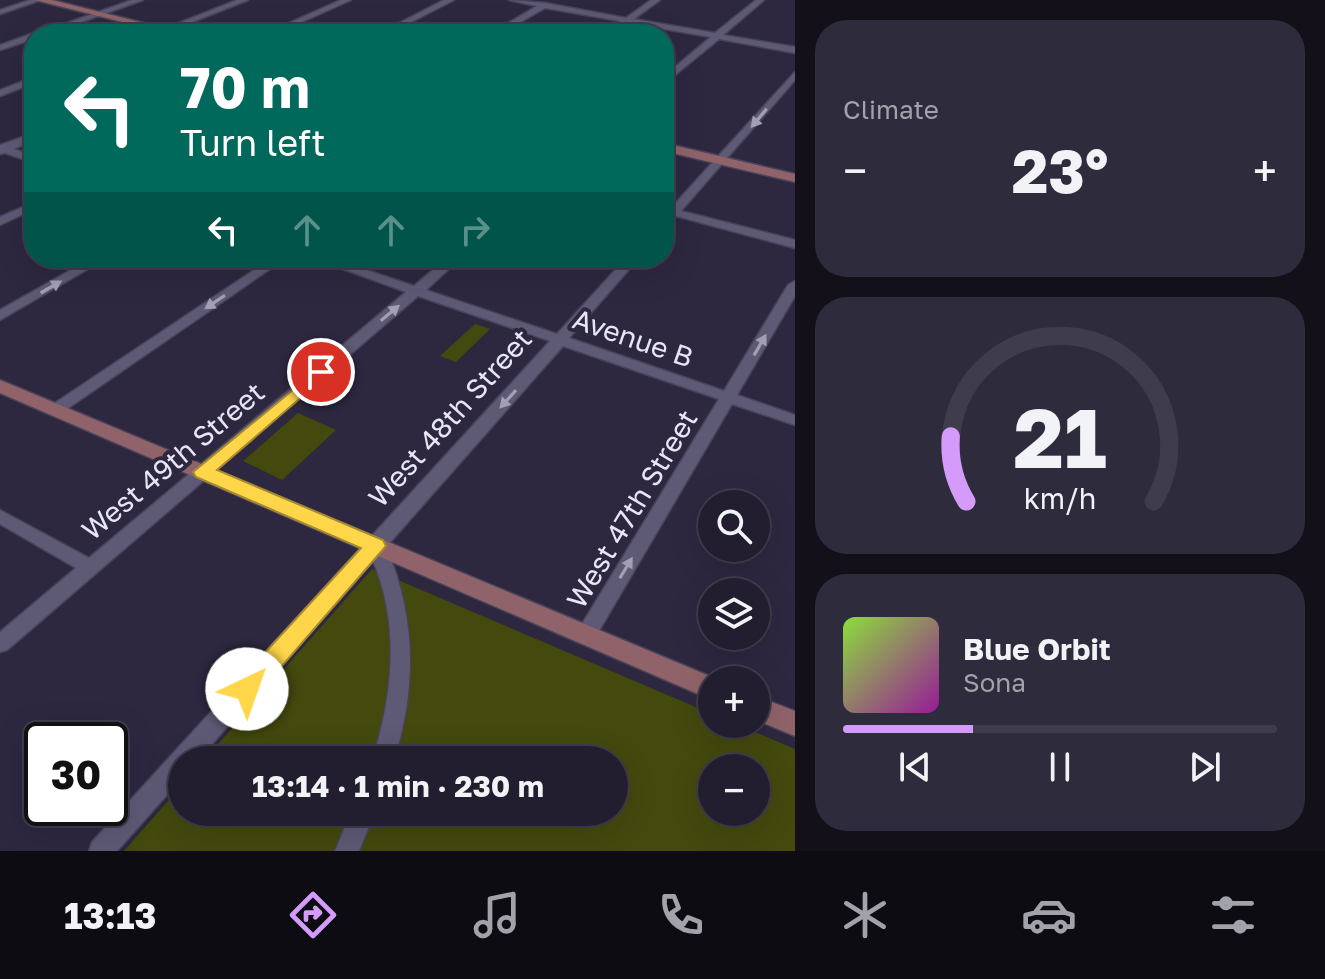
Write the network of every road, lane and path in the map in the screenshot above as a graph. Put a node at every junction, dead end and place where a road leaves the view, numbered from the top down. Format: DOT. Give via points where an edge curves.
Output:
graph roads {
  1 [pos="39,0"];
  2 [pos="139,0"];
  3 [pos="244,0"];
  4 [pos="347,0"];
  5 [pos="450,0"];
  6 [pos="513,0"];
  7 [pos="553,0"];
  8 [pos="656,0"];
  9 [pos="760,0"];
  10 [pos="543,5"];
  11 [pos="0,12"];
  12 [pos="99,14"];
  13 [pos="627,20"];
  14 [pos="70,24"];
  15 [pos="133,24"];
  16 [pos="181,24"];
  17 [pos="291,24"];
  18 [pos="402,24"];
  19 [pos="511,24"];
  20 [pos="621,24"];
  21 [pos="650,24"];
  22 [pos="674,28"];
  23 [pos="717,36"];
  24 [pos="24,40"];
  25 [pos="753,43"];
  26 [pos="0,48"];
  27 [pos="795,50"];
  28 [pos="696,54"];
  29 [pos="674,73"];
  30 [pos="795,75"];
  31 [pos="24,84"];
  32 [pos="0,93"];
  33 [pos="24,140"];
  34 [pos="1,149"];
  35 [pos="674,149"];
  36 [pos="24,157"];
  37 [pos="722,161"];
  38 [pos="795,178"];
  39 [pos="674,206"];
  40 [pos="24,210"];
  41 [pos="674,212"];
  42 [pos="0,221"];
  43 [pos="795,244"];
  44 [pos="84,268"];
  45 [pos="265,268"];
  46 [pos="348,268"];
  47 [pos="443,268"];
  48 [pos="624,268"];
  49 [pos="795,285"];
  50 [pos="416,291"];
  51 [pos="0,316"];
  52 [pos="560,341"];
  53 [pos="0,386"];
  54 [pos="729,398"];
  55 [pos="55,410"];
  56 [pos="795,420"];
  57 [pos="203,472"];
  58 [pos="0,516"];
  59 [pos="376,546"];
  60 [pos="90,567"];
  61 [pos="586,635"];
  62 [pos="0,644"];
  63 [pos="698,683"];
  64 [pos="770,714"];
  65 [pos="795,724"];
  66 [pos="196,746"];
  67 [pos="387,746"];
  68 [pos="168,777"];
  69 [pos="357,826"];
  70 [pos="101,851"];
  71 [pos="347,851"];
  1 -- 11 [label="street"];
  1 -- 12 [label="main road"];
  2 -- 12 [label="street"];
  3 -- 16 [label="street"];
  4 -- 17 [label="street"];
  5 -- 18 [label="street"];
  6 -- 10 [label="street"];
  7 -- 10 [label="street"];
  8 -- 13 [label="street"];
  9 -- 23 [label="street"];
  10 -- 13 [label="street"];
  10 -- 19 [label="street"];
  12 -- 14 [label="street"];
  12 -- 15 [label="main road"];
  13 -- 20 [label="street"];
  13 -- 21 [label="street"];
  22 -- 23 [label="street"];
  23 -- 25 [label="street"];
  23 -- 28 [label="street"];
  24 -- 26 [label="street"];
  25 -- 27 [label="street"];
  25 -- 28 [label="street"];
  28 -- 29 [label="street"];
  30 -- 37 [label="street, one-way"];
  31 -- 32 [label="street"];
  33 -- 34 [label="street"];
  34 -- 36 [label="street"];
  35 -- 37 [label="main road"];
  37 -- 38 [label="main road"];
  37 -- 39 [label="street"];
  40 -- 42 [label="street"];
  41 -- 43 [label="street"];
  51 -- 44 [label="street, one-way"];
  45 -- 55 [label="street, one-way"];
  46 -- 50 [label="street, Avenue B"];
  47 -- 50 [label="street, West 49th Street"];
  48 -- 52 [label="street, West 48th Street"];
  54 -- 49 [label="street, West 47th Street, one-way"];
  50 -- 52 [label="street, Avenue B"];
  57 -- 50 [label="street, West 49th Street, one-way"];
  52 -- 54 [label="street, Avenue B"];
  52 -- 59 [label="street, West 48th Street, one-way"];
  53 -- 55 [label="main road"];
  54 -- 56 [label="street, Avenue B"];
  61 -- 54 [label="street, West 47th Street, one-way"];
  55 -- 57 [label="main road"];
  57 -- 59 [label="main road"];
  57 -- 60 [label="street, West 49th Street"];
  58 -- 60 [label="street"];
  59 -- 61 [label="main road"];
  59 -- 66 [label="street, West 48th Street"];
  59 -- 67 [label="street" via="387,568 399,643 396,712"];
  60 -- 62 [label="street, West 49th Street"];
  61 -- 63 [label="main road"];
  64 -- 65 [label="main road"];
  68 -- 70 [label="street, West 48th Street"];
  69 -- 71 [label="street"];
}
